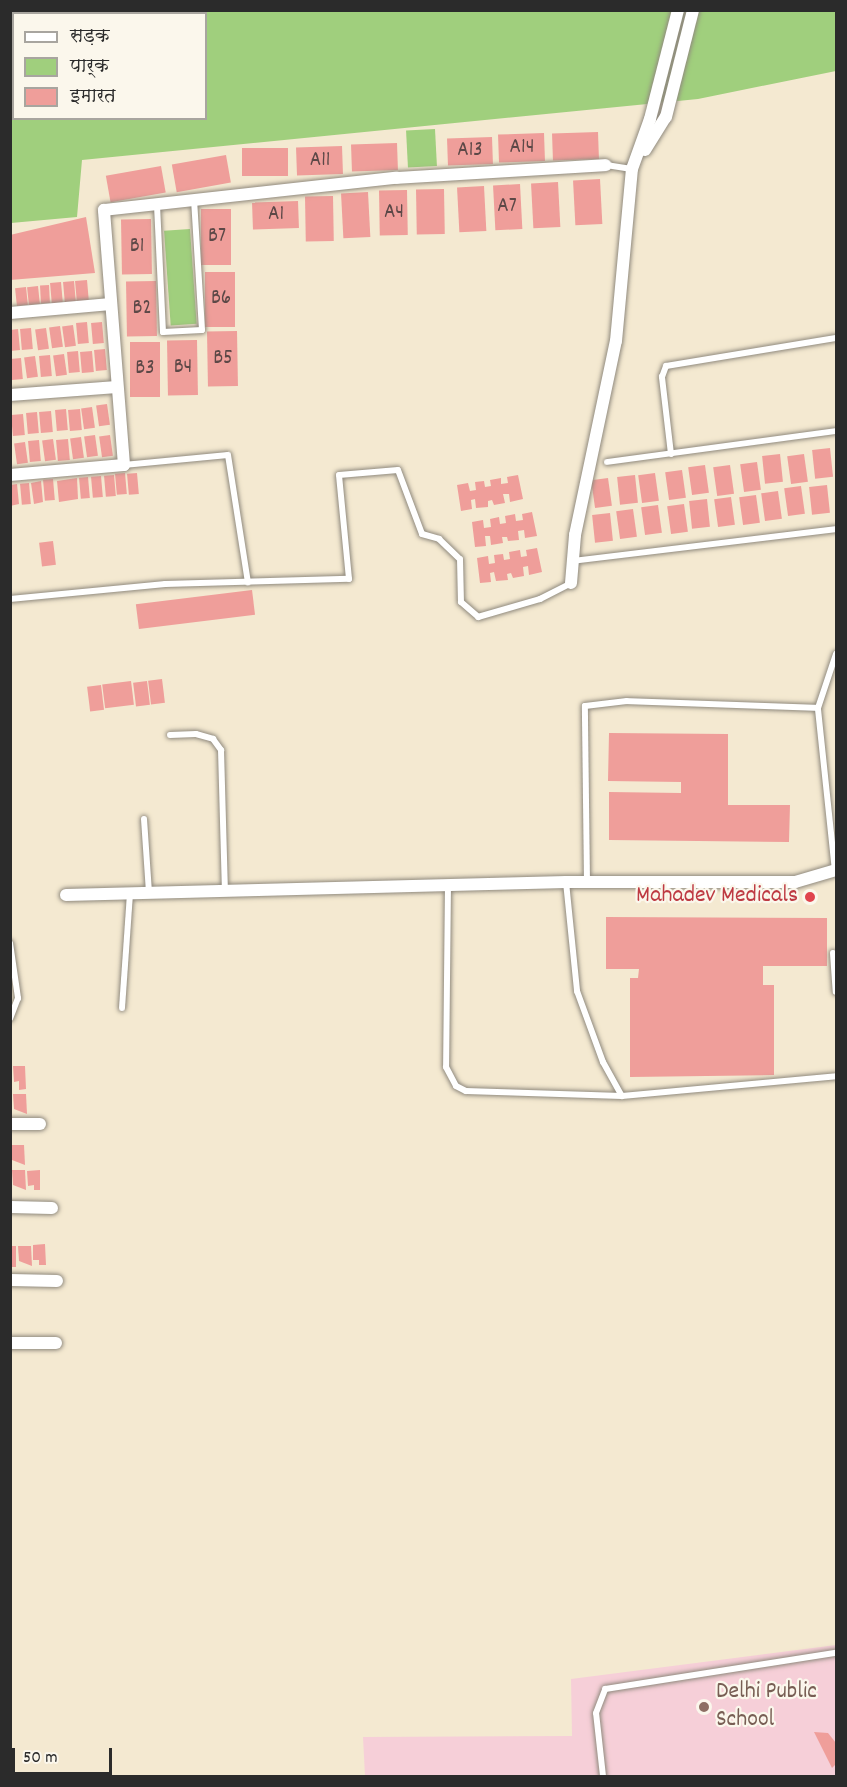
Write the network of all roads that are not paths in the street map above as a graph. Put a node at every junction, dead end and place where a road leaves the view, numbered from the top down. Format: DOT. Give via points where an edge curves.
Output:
graph roads {
  1 [pos="678,10"];
  2 [pos="693,10"];
  3 [pos="606,165"];
  4 [pos="632,169"];
  5 [pos="194,201"];
  6 [pos="157,205"];
  7 [pos="111,304"];
  8 [pos="10,313"];
  9 [pos="837,338"];
  10 [pos="117,387"];
  11 [pos="10,395"];
  12 [pos="837,430"];
  13 [pos="672,454"];
  14 [pos="607,462"];
  15 [pos="124,465"];
  16 [pos="10,475"];
  17 [pos="837,529"];
  18 [pos="572,561"];
  19 [pos="248,582"];
  20 [pos="571,584"];
  21 [pos="10,599"];
  22 [pos="837,654"];
  23 [pos="818,708"];
  24 [pos="170,735"];
  25 [pos="144,819"];
  26 [pos="836,871"];
  27 [pos="566,882"];
  28 [pos="587,882"];
  29 [pos="448,885"];
  30 [pos="225,890"];
  31 [pos="129,892"];
  32 [pos="149,892"];
  33 [pos="66,895"];
  34 [pos="10,943"];
  35 [pos="833,953"];
  36 [pos="837,992"];
  37 [pos="122,1008"];
  38 [pos="10,1019"];
  39 [pos="837,1076"];
  40 [pos="622,1096"];
  41 [pos="10,1124"];
  42 [pos="40,1124"];
  43 [pos="10,1207"];
  44 [pos="52,1208"];
  45 [pos="10,1280"];
  46 [pos="57,1281"];
  47 [pos="10,1343"];
  48 [pos="56,1343"];
  49 [pos="837,1653"];
  50 [pos="603,1776"];
  1 -- 4 [label="street" via="650,119"];
  2 -- 4 [label="street" via="666,117"];
  3 -- 4 [label="lane"];
  3 -- 5 [label="street" via="396,178"];
  4 -- 18 [label="street" via="616,341"];
  5 -- 6 [label="street"];
  5 -- 6 [label="lane" via="202,330 163,333"];
  6 -- 7 [label="street" via="104,210"];
  7 -- 8 [label="street"];
  7 -- 10 [label="street"];
  9 -- 13 [label="lane" via="666,366 662,377"];
  10 -- 11 [label="street"];
  10 -- 15 [label="street"];
  12 -- 13 [label="lane"];
  13 -- 14 [label="lane"];
  15 -- 16 [label="street"];
  15 -- 19 [label="lane" via="228,455"];
  17 -- 18 [label="lane"];
  18 -- 20 [label="street"];
  19 -- 20 [label="lane" via="349,579 339,475 398,470 422,534 439,539 460,559 461,602 478,617 540,599"];
  19 -- 21 [label="lane" via="165,584"];
  22 -- 23 [label="lane"];
  23 -- 26 [label="lane"];
  23 -- 28 [label="lane" via="627,701 585,706"];
  24 -- 30 [label="lane" via="196,734 213,739 221,750"];
  25 -- 32 [label="lane"];
  26 -- 28 [label="street" via="795,882"];
  27 -- 28 [label="street"];
  27 -- 29 [label="street"];
  27 -- 40 [label="lane" via="577,991 603,1062"];
  29 -- 30 [label="street"];
  29 -- 40 [label="lane" via="446,1067 456,1086 466,1091"];
  30 -- 32 [label="street"];
  31 -- 32 [label="street"];
  31 -- 33 [label="street"];
  31 -- 37 [label="lane"];
  34 -- 38 [label="lane" via="18,998"];
  35 -- 36 [label="lane"];
  39 -- 40 [label="lane"];
  41 -- 42 [label="street"];
  43 -- 44 [label="street"];
  45 -- 46 [label="street"];
  47 -- 48 [label="street"];
  49 -- 50 [label="lane" via="605,1689 596,1713"];
}
